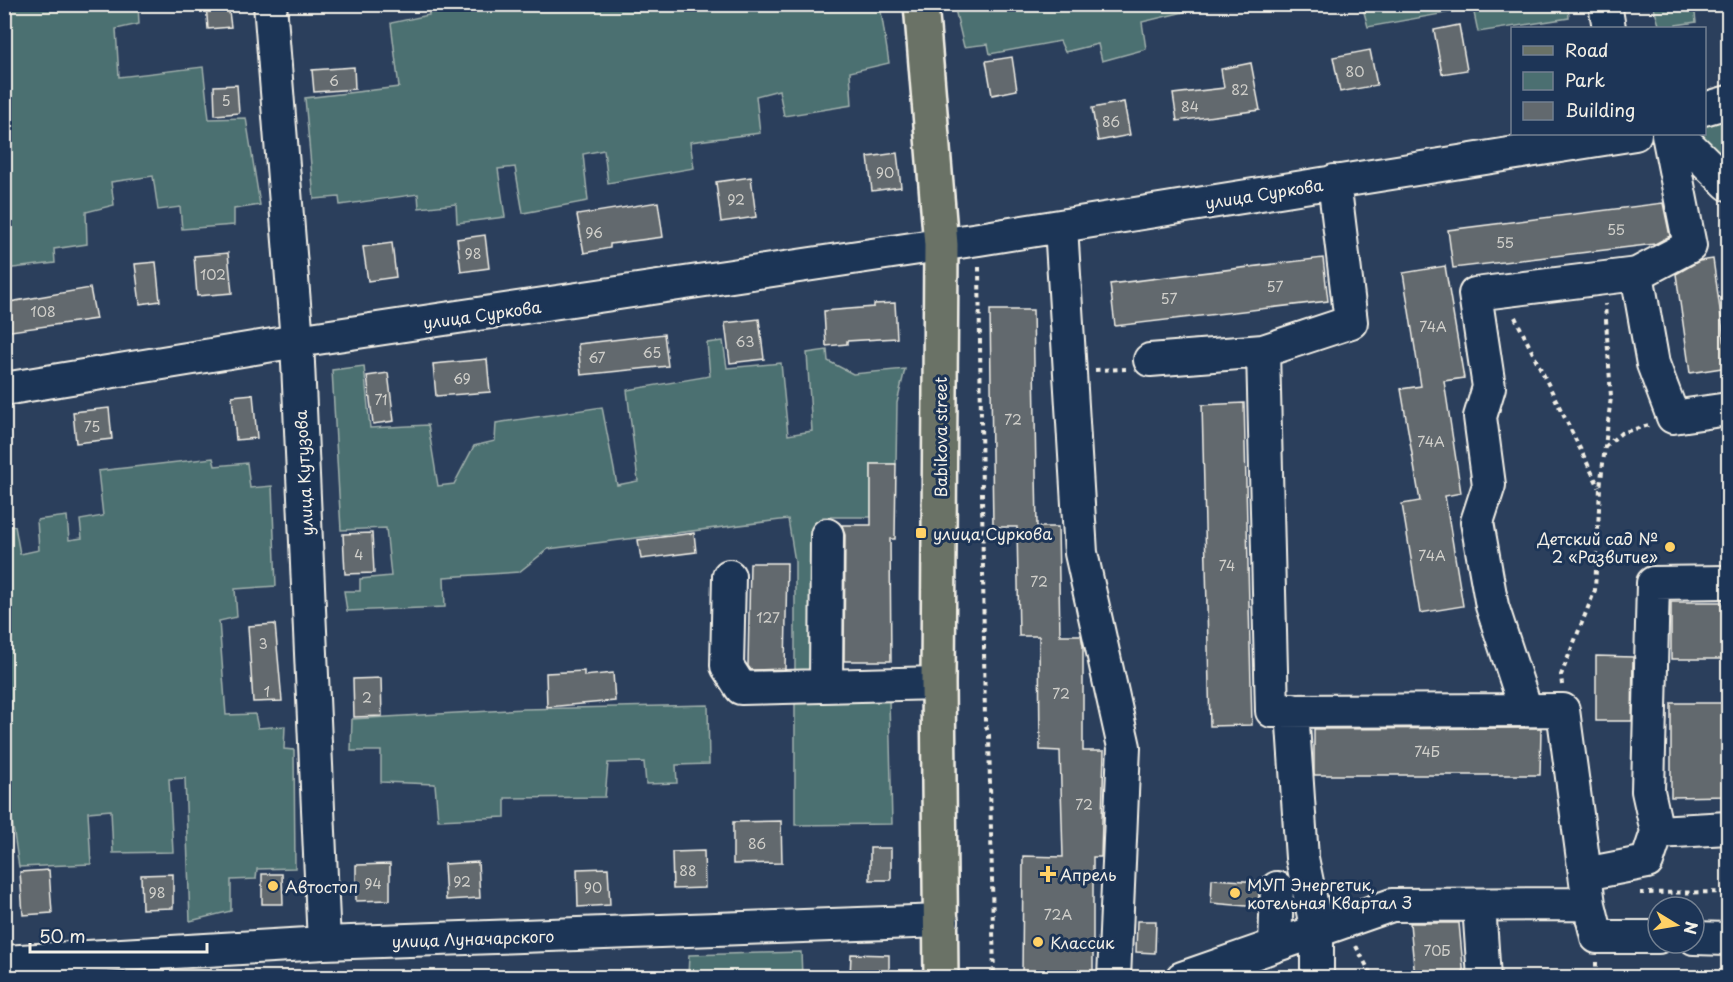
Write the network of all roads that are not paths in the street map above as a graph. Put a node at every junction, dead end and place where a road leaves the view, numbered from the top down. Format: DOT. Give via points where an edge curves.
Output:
graph roads {
  1 [pos="270,4"];
  2 [pos="921,4"];
  3 [pos="1605,4"];
  4 [pos="1609,27"];
  5 [pos="1728,102"];
  6 [pos="1706,108"];
  7 [pos="1624,135"];
  8 [pos="1668,135"];
  9 [pos="1678,135"];
  10 [pos="1334,181"];
  11 [pos="1728,184"];
  12 [pos="1060,226"];
  13 [pos="940,245"];
  14 [pos="1637,274"];
  15 [pos="297,341"];
  16 [pos="1263,351"];
  17 [pos="1142,364"];
  18 [pos="4,389"];
  19 [pos="1728,409"];
  20 [pos="827,535"];
  21 [pos="729,576"];
  22 [pos="1728,582"];
  23 [pos="938,683"];
  24 [pos="826,687"];
  25 [pos="1292,710"];
  26 [pos="1526,710"];
  27 [pos="1728,828"];
  28 [pos="1657,832"];
  29 [pos="1587,889"];
  30 [pos="1308,891"];
  31 [pos="1479,904"];
  32 [pos="942,921"];
  33 [pos="1330,926"];
  34 [pos="1646,938"];
  35 [pos="1706,938"];
  36 [pos="1728,939"];
  37 [pos="324,943"];
  38 [pos="1275,945"];
  39 [pos="4,962"];
  40 [pos="941,978"];
  41 [pos="1114,978"];
  42 [pos="1182,978"];
  43 [pos="1317,978"];
  44 [pos="1484,978"];
  1 -- 15 [label="street, улица Кутузова"];
  2 -- 13 [label="main road, Babikova street"];
  3 -- 4 [label="street"];
  5 -- 6 [label="street"];
  7 -- 10 [label="street, улица Суркова"];
  8 -- 14 [label="street" via="1690,246"];
  9 -- 11 [label="street"];
  10 -- 12 [label="street, улица Суркова"];
  10 -- 16 [label="street" via="1351,322"];
  12 -- 13 [label="street, улица Суркова"];
  12 -- 41 [label="street" via="1081,553 1124,747"];
  13 -- 15 [label="street, улица Суркова"];
  13 -- 23 [label="main road, Babikova street"];
  14 -- 19 [label="street" via="1653,364 1673,417"];
  14 -- 26 [label="street" via="1475,294 1490,387 1480,417 1489,485 1477,522 1492,606"];
  15 -- 18 [label="street, улица Суркова"];
  15 -- 37 [label="street, улица Кутузова"];
  16 -- 17 [label="street"];
  16 -- 25 [label="street" via="1272,711"];
  20 -- 24 [label="street"];
  21 -- 24 [label="street" via="727,666 741,687"];
  22 -- 28 [label="street" via="1653,583 1648,791"];
  23 -- 24 [label="street"];
  23 -- 32 [label="main road, Babikova street"];
  25 -- 26 [label="street"];
  25 -- 30 [label="street" via="1302,858"];
  26 -- 29 [label="street" via="1563,710"];
  27 -- 28 [label="street"];
  28 -- 29 [label="street" via="1647,862"];
  29 -- 31 [label="street"];
  29 -- 34 [label="street" via="1597,937"];
  30 -- 33 [label="street"];
  30 -- 38 [label="street" via="1270,887"];
  31 -- 33 [label="street" via="1392,905"];
  31 -- 44 [label="street"];
  32 -- 37 [label="street, улица Луначарского"];
  32 -- 40 [label="main road, Babikova street"];
  33 -- 38 [label="street"];
  33 -- 43 [label="street"];
  35 -- 36 [label="street"];
  37 -- 39 [label="street, улица Луначарского"];
  38 -- 42 [label="street"];
}
